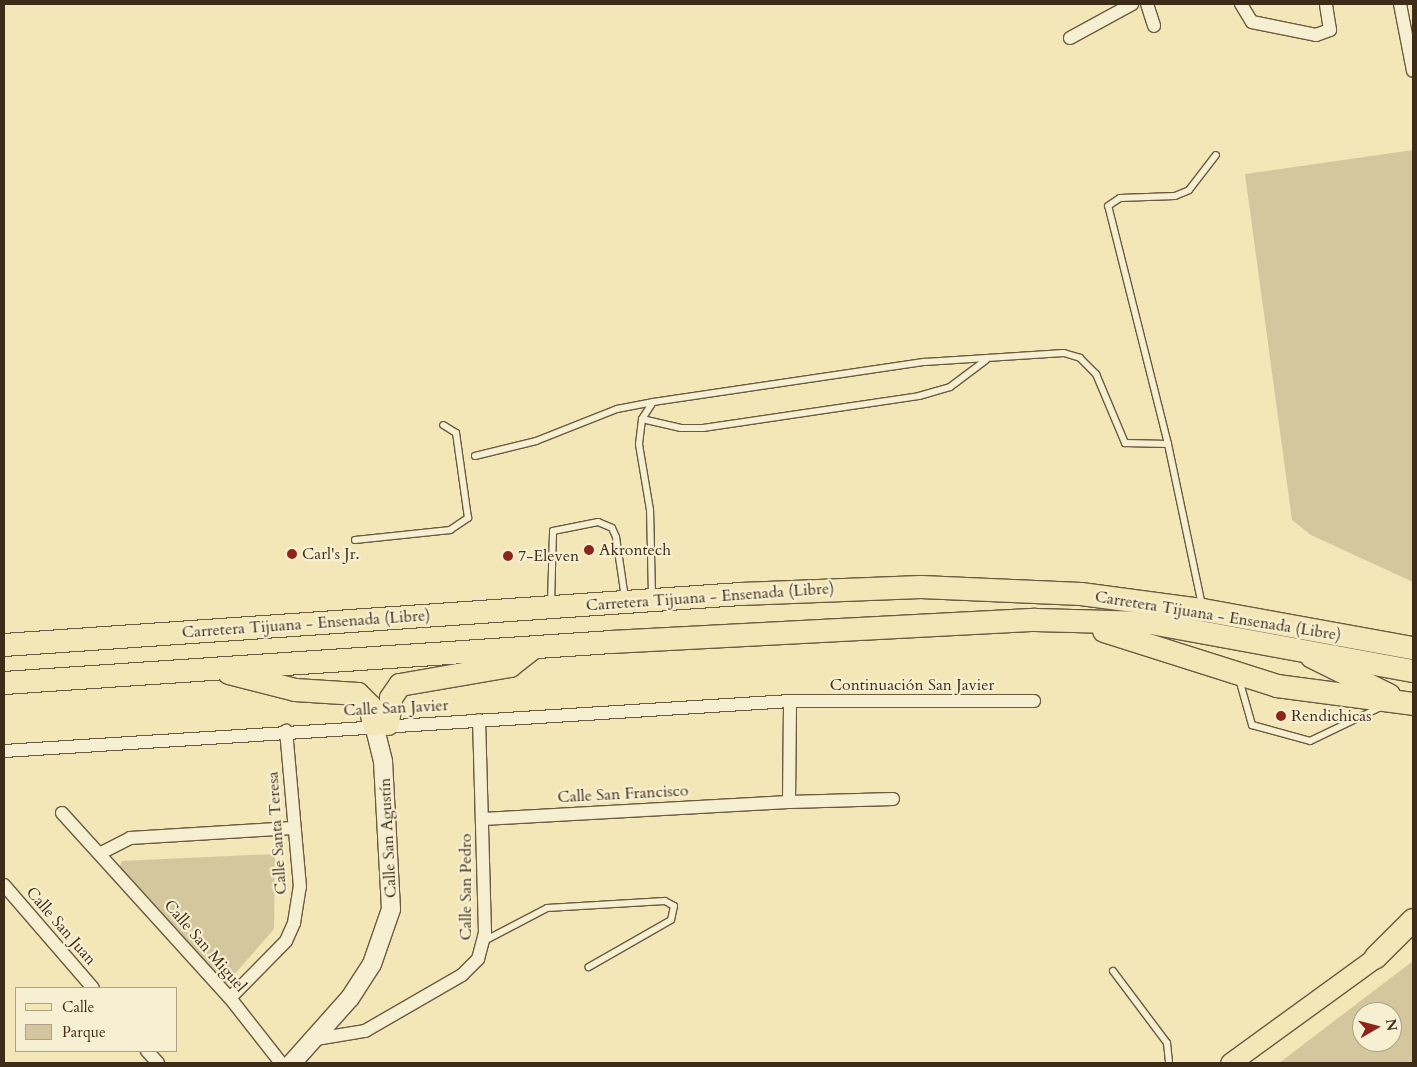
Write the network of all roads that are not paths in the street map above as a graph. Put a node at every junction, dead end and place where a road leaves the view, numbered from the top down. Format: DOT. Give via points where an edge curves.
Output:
graph roads {
  1 [pos="1132,4"];
  2 [pos="1147,4"];
  3 [pos="1241,4"];
  4 [pos="1326,4"];
  5 [pos="1400,4"];
  6 [pos="1154,26"];
  7 [pos="1070,38"];
  8 [pos="1413,72"];
  9 [pos="1216,155"];
  10 [pos="986,360"];
  11 [pos="653,402"];
  12 [pos="642,419"];
  13 [pos="443,425"];
  14 [pos="1168,444"];
  15 [pos="475,456"];
  16 [pos="355,540"];
  17 [pos="652,600"];
  18 [pos="626,602"];
  19 [pos="551,608"];
  20 [pos="1203,610"];
  21 [pos="1074,623"];
  22 [pos="4,645"];
  23 [pos="1413,648"];
  24 [pos="532,649"];
  25 [pos="1299,649"];
  26 [pos="216,668"];
  27 [pos="1413,671"];
  28 [pos="1238,676"];
  29 [pos="4,683"];
  30 [pos="790,701"];
  31 [pos="1034,701"];
  32 [pos="1408,707"];
  33 [pos="479,720"];
  34 [pos="381,724"];
  35 [pos="286,731"];
  36 [pos="4,751"];
  37 [pos="893,799"];
  38 [pos="789,802"];
  39 [pos="62,813"];
  40 [pos="483,818"];
  41 [pos="293,828"];
  42 [pos="101,853"];
  43 [pos="4,885"];
  44 [pos="1413,925"];
  45 [pos="484,941"];
  46 [pos="1376,957"];
  47 [pos="589,967"];
  48 [pos="1113,971"];
  49 [pos="92,987"];
  50 [pos="230,998"];
  51 [pos="316,1040"];
  52 [pos="148,1052"];
  53 [pos="158,1063"];
  54 [pos="291,1063"];
  55 [pos="1170,1063"];
  56 [pos="1230,1063"];
  1 -- 7 [label="street"];
  2 -- 6 [label="street"];
  3 -- 4 [label="street" via="1252,22 1316,36 1330,30"];
  5 -- 8 [label="street"];
  9 -- 14 [label="lane" via="1189,190 1174,196 1120,198 1108,206"];
  10 -- 11 [label="lane" via="925,362"];
  10 -- 12 [label="lane" via="950,387 919,396 703,428 681,428"];
  10 -- 14 [label="lane" via="1064,353 1080,358 1096,374 1125,443"];
  11 -- 12 [label="lane"];
  11 -- 15 [label="lane" via="617,409 536,441"];
  12 -- 17 [label="lane" via="639,444 650,510"];
  13 -- 16 [label="lane" via="456,433 468,518 450,530"];
  14 -- 20 [label="lane"];
  17 -- 18 [label="highway, Carretera Tijuana - Ensenada (Libre)"];
  17 -- 20 [label="highway, Carretera Tijuana - Ensenada (Libre)" via="921,587 1081,594"];
  18 -- 19 [label="highway, Carretera Tijuana - Ensenada (Libre)"];
  18 -- 19 [label="lane" via="616,537 612,528 598,522 553,531"];
  19 -- 22 [label="highway, Carretera Tijuana - Ensenada (Libre)"];
  20 -- 23 [label="highway, Carretera Tijuana - Ensenada (Libre)"];
  21 -- 24 [label="highway, Carretera Tijuana - Ensenada (Libre)" via="944,622"];
  21 -- 25 [label="highway, Carretera Tijuana - Ensenada (Libre)" via="1151,623"];
  21 -- 28 [label="highway" via="1166,648"];
  24 -- 26 [label="highway, Carretera Tijuana - Ensenada (Libre)"];
  24 -- 34 [label="highway" via="510,666 400,684"];
  25 -- 27 [label="highway, Carretera Tijuana - Ensenada (Libre)"];
  25 -- 32 [label="highway"];
  26 -- 29 [label="highway, Carretera Tijuana - Ensenada (Libre)"];
  26 -- 34 [label="highway" via="295,690 358,694"];
  28 -- 32 [label="highway" via="1277,686"];
  28 -- 32 [label="lane" via="1252,725 1310,741"];
  30 -- 31 [label="street, Continuación San Javier"];
  30 -- 33 [label="street, Calle San Javier"];
  30 -- 38 [label="street"];
  33 -- 34 [label="street, Calle San Javier"];
  33 -- 40 [label="street, Calle San Pedro"];
  34 -- 35 [label="street, Calle San Javier"];
  34 -- 51 [label="street, Calle San Agustín" via="391,909 372,964"];
  35 -- 36 [label="street, Calle San Javier"];
  35 -- 41 [label="street, Calle Santa Teresa"];
  37 -- 38 [label="street, Calle San Francisco"];
  38 -- 40 [label="street, Calle San Francisco"];
  39 -- 42 [label="street, Calle San Miguel"];
  40 -- 45 [label="street, Calle San Pedro"];
  41 -- 42 [label="street" via="130,838"];
  41 -- 50 [label="street, Calle Santa Teresa" via="300,887 294,924 286,941"];
  42 -- 50 [label="street, Calle San Miguel"];
  43 -- 49 [label="street, Calle San Juan"];
  44 -- 46 [label="highway"];
  45 -- 47 [label="lane" via="547,908 665,901 674,906 671,920"];
  45 -- 51 [label="street, Calle San Pedro" via="473,966 428,997 365,1031"];
  46 -- 56 [label="main road"];
  48 -- 55 [label="lane" via="1167,1043"];
  50 -- 54 [label="street, Calle San Miguel"];
  51 -- 54 [label="street, Calle San Agustín"];
  52 -- 53 [label="street"];
}
